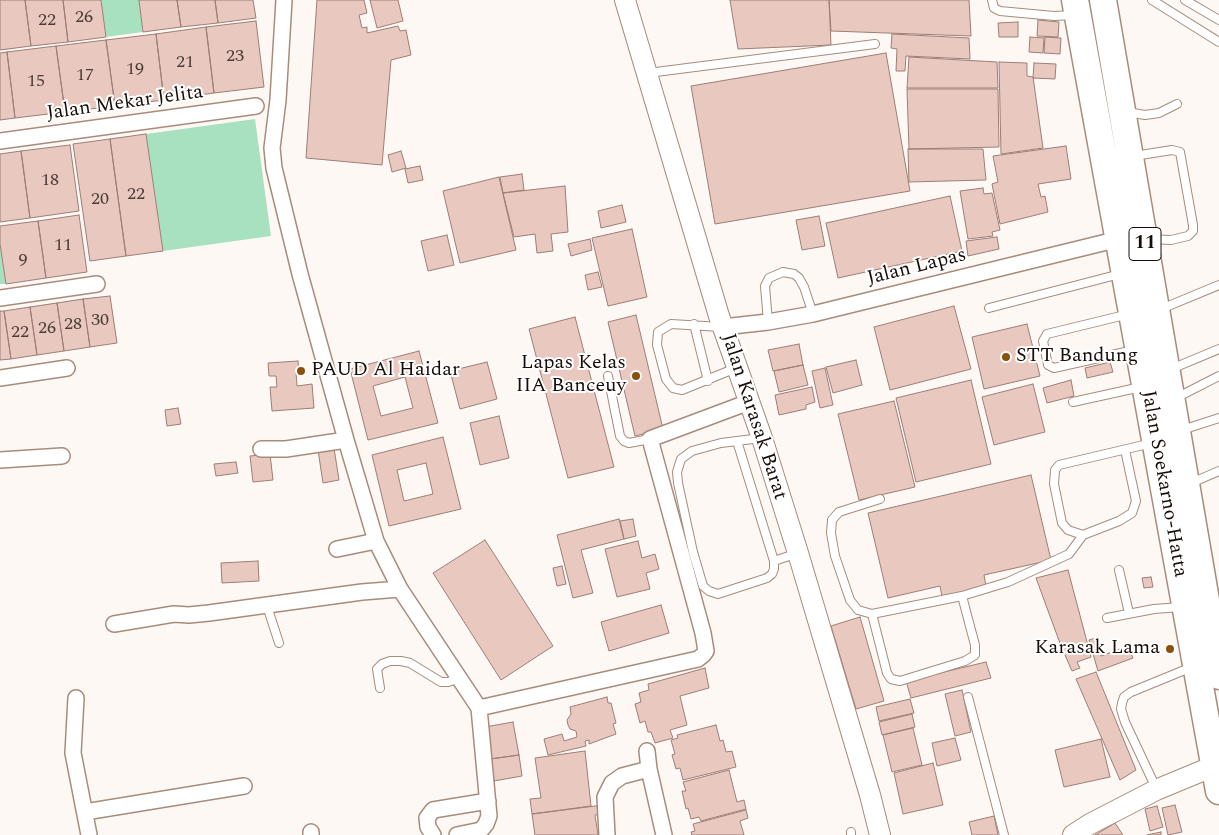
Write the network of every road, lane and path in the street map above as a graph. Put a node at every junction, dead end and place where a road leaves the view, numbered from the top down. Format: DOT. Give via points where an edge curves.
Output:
graph roads {
  1 [pos="284,0"];
  2 [pos="625,0"];
  3 [pos="992,0"];
  4 [pos="1152,0"];
  5 [pos="1185,0"];
  6 [pos="1103,1"];
  7 [pos="1077,7"];
  8 [pos="1219,20"];
  9 [pos="1219,42"];
  10 [pos="875,44"];
  11 [pos="646,74"];
  12 [pos="1177,104"];
  13 [pos="256,106"];
  14 [pos="1122,112"];
  15 [pos="0,141"];
  16 [pos="1130,157"];
  17 [pos="1131,239"];
  18 [pos="1125,273"];
  19 [pos="96,284"];
  20 [pos="1219,285"];
  21 [pos="0,298"];
  22 [pos="989,308"];
  23 [pos="1144,312"];
  24 [pos="813,314"];
  25 [pos="768,322"];
  26 [pos="694,324"];
  27 [pos="723,327"];
  28 [pos="1139,349"];
  29 [pos="1219,349"];
  30 [pos="67,368"];
  31 [pos="736,368"];
  32 [pos="1167,371"];
  33 [pos="608,376"];
  34 [pos="1219,376"];
  35 [pos="0,378"];
  36 [pos="708,380"];
  37 [pos="1146,386"];
  38 [pos="1172,400"];
  39 [pos="749,402"];
  40 [pos="1073,402"];
  41 [pos="1219,418"];
  42 [pos="1166,437"];
  43 [pos="762,438"];
  44 [pos="650,439"];
  45 [pos="346,440"];
  46 [pos="737,441"];
  47 [pos="261,449"];
  48 [pos="1125,450"];
  49 [pos="62,456"];
  50 [pos="0,460"];
  51 [pos="1219,471"];
  52 [pos="1186,485"];
  53 [pos="880,499"];
  54 [pos="1083,535"];
  55 [pos="376,541"];
  56 [pos="337,549"];
  57 [pos="798,553"];
  58 [pos="774,561"];
  59 [pos="1119,570"];
  60 [pos="400,589"];
  61 [pos="962,596"];
  62 [pos="267,606"];
  63 [pos="1185,606"];
  64 [pos="1129,613"];
  65 [pos="872,614"];
  66 [pos="1107,618"];
  67 [pos="114,624"];
  68 [pos="279,643"];
  69 [pos="1196,665"];
  70 [pos="1219,676"];
  71 [pos="460,678"];
  72 [pos="380,688"];
  73 [pos="968,697"];
  74 [pos="76,698"];
  75 [pos="479,708"];
  76 [pos="647,750"];
  77 [pos="649,769"];
  78 [pos="1217,778"];
  79 [pos="244,786"];
  80 [pos="1156,790"];
  81 [pos="488,801"];
  82 [pos="85,812"];
  83 [pos="1077,834"];
  84 [pos="89,835"];
  85 [pos="433,835"];
  86 [pos="457,835"];
  87 [pos="607,835"];
  88 [pos="664,835"];
  89 [pos="880,835"];
  90 [pos="1004,835"];
  1 -- 45 [label="street" via="272,148 274,168"];
  2 -- 11 [label="street, Jalan Karasak Barat"];
  3 -- 7 [label="lane" via="994,8 1000,11 1054,16"];
  4 -- 9 [label="lane"];
  5 -- 8 [label="lane"];
  6 -- 14 [label="highway, Jalan Soekarno-Hatta / 11"];
  7 -- 17 [label="highway, Jalan Soekarno-Hatta / 11"];
  10 -- 11 [label="lane"];
  11 -- 27 [label="street, Jalan Karasak Barat"];
  12 -- 14 [label="lane" via="1159,113"];
  13 -- 15 [label="street, Jalan Mekar Jelita"];
  14 -- 16 [label="highway, Jalan Soekarno-Hatta / 11"];
  16 -- 17 [label="highway, Jalan Soekarno-Hatta / 11"];
  16 -- 17 [label="lane" via="1172,150 1180,152 1193,225 1188,236 1170,240"];
  17 -- 18 [label="highway, Jalan Soekarno-Hatta / 11"];
  17 -- 23 [label="highway, Jalan Soekarno-Hatta / 11"];
  17 -- 24 [label="street, Jalan Lapas"];
  18 -- 22 [label="lane"];
  18 -- 23 [label="highway, Jalan Soekarno-Hatta / 11"];
  19 -- 21 [label="street"];
  20 -- 23 [label="lane"];
  23 -- 28 [label="highway, Jalan Soekarno-Hatta / 11"];
  23 -- 28 [label="lane" via="1047,334 1043,341 1048,365 1054,368"];
  23 -- 32 [label="highway, Jalan Soekarno-Hatta / 11"];
  24 -- 25 [label="street, Jalan Lapas"];
  24 -- 25 [label="lane" via="799,278 783,272 769,278 765,286"];
  25 -- 27 [label="street, Jalan Lapas"];
  26 -- 27 [label="lane"];
  26 -- 36 [label="lane"];
  26 -- 36 [label="lane" via="671,324 658,332 666,379 674,388 682,390"];
  27 -- 31 [label="street, Jalan Karasak Barat"];
  28 -- 37 [label="highway, Jalan Soekarno-Hatta / 11"];
  29 -- 32 [label="lane"];
  30 -- 35 [label="street"];
  31 -- 36 [label="lane"];
  31 -- 39 [label="street, Jalan Karasak Barat"];
  32 -- 38 [label="highway, Jalan Soekarno-Hatta / 11"];
  33 -- 44 [label="lane" via="620,436 629,443"];
  34 -- 38 [label="lane"];
  37 -- 40 [label="lane"];
  37 -- 42 [label="highway, Jalan Soekarno-Hatta / 11"];
  38 -- 42 [label="highway, Jalan Soekarno-Hatta / 11"];
  39 -- 43 [label="street, Jalan Karasak Barat"];
  39 -- 44 [label="street"];
  41 -- 42 [label="lane"];
  42 -- 48 [label="lane"];
  42 -- 52 [label="highway, Jalan Soekarno-Hatta / 11"];
  42 -- 63 [label="highway, Jalan Soekarno-Hatta / 11"];
  43 -- 46 [label="lane"];
  43 -- 57 [label="street, Jalan Karasak Barat"];
  44 -- 75 [label="street" via="704,633 704,655 698,659"];
  45 -- 47 [label="street" via="286,450"];
  45 -- 55 [label="street"];
  46 -- 58 [label="lane"];
  46 -- 58 [label="lane" via="692,451 681,459 677,472 703,586 718,594 749,585 772,574"];
  48 -- 54 [label="lane" via="1136,501 1132,513"];
  48 -- 54 [label="lane" via="1059,465 1054,470 1062,523 1068,530"];
  49 -- 50 [label="street"];
  51 -- 52 [label="lane"];
  52 -- 70 [label="highway, Jalan Soekarno-Hatta / 11"];
  53 -- 65 [label="lane" via="839,512 832,520 831,533 850,600 858,610"];
  54 -- 61 [label="lane" via="1069,554 1008,582"];
  55 -- 56 [label="street"];
  55 -- 60 [label="street"];
  57 -- 58 [label="lane"];
  57 -- 89 [label="street, Jalan Karasak Barat"];
  59 -- 64 [label="lane"];
  60 -- 62 [label="street"];
  60 -- 71 [label="street"];
  61 -- 65 [label="lane"];
  61 -- 65 [label="lane" via="975,655 900,681 891,679 887,673"];
  62 -- 67 [label="street" via="174,614"];
  62 -- 68 [label="lane"];
  63 -- 64 [label="lane"];
  63 -- 69 [label="highway, Jalan Soekarno-Hatta / 11"];
  64 -- 66 [label="lane"];
  69 -- 78 [label="highway, Jalan Soekarno-Hatta / 11"];
  69 -- 80 [label="lane" via="1131,692 1122,703 1125,722"];
  71 -- 72 [label="lane" via="441,682 410,663 390,661 378,668"];
  71 -- 75 [label="street"];
  73 -- 90 [label="lane"];
  74 -- 82 [label="street" via="73,753"];
  75 -- 81 [label="street"];
  76 -- 77 [label="street"];
  77 -- 87 [label="street" via="622,776 612,783 605,797"];
  77 -- 88 [label="street"];
  78 -- 80 [label="street"];
  79 -- 82 [label="street"];
  80 -- 83 [label="street"];
  81 -- 85 [label="street" via="433,810 427,818"];
  81 -- 86 [label="street" via="489,816 481,830"];
  82 -- 84 [label="street"];
}
